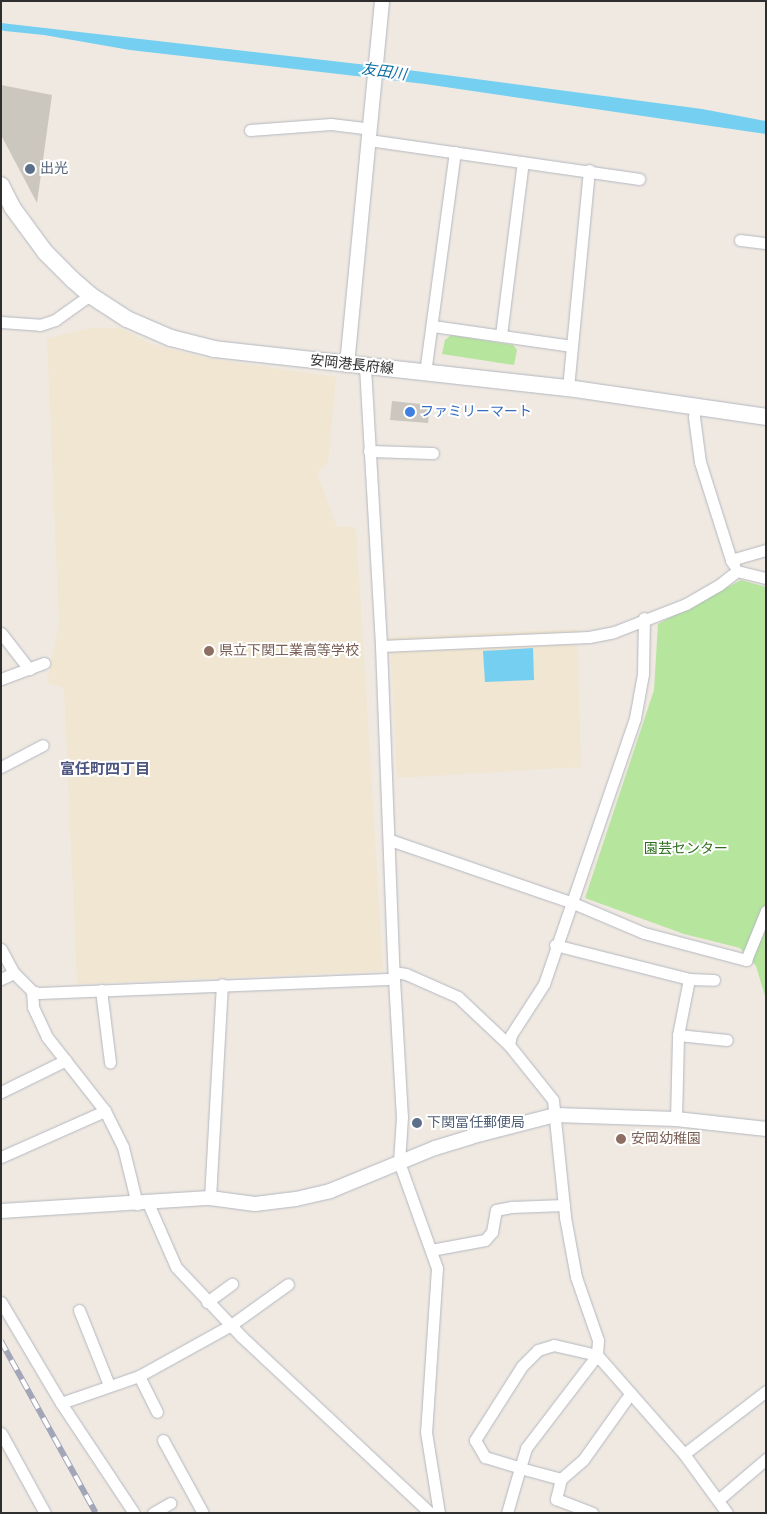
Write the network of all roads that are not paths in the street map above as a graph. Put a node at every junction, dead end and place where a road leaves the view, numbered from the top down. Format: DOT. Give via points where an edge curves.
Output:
graph roads {
  1 [pos="382,1"];
  2 [pos="250,130"];
  3 [pos="370,134"];
  4 [pos="455,152"];
  5 [pos="523,162"];
  6 [pos="589,170"];
  7 [pos="639,179"];
  8 [pos="1,185"];
  9 [pos="740,240"];
  10 [pos="766,243"];
  11 [pos="90,295"];
  12 [pos="1,322"];
  13 [pos="433,326"];
  14 [pos="500,335"];
  15 [pos="572,346"];
  16 [pos="346,365"];
  17 [pos="365,367"];
  18 [pos="425,373"];
  19 [pos="568,388"];
  20 [pos="695,408"];
  21 [pos="766,417"];
  22 [pos="369,451"];
  23 [pos="433,453"];
  24 [pos="766,550"];
  25 [pos="731,560"];
  26 [pos="737,571"];
  27 [pos="766,578"];
  28 [pos="644,618"];
  29 [pos="1,633"];
  30 [pos="381,646"];
  31 [pos="44,663"];
  32 [pos="29,668"];
  33 [pos="1,679"];
  34 [pos="43,744"];
  35 [pos="1,767"];
  36 [pos="390,840"];
  37 [pos="573,903"];
  38 [pos="766,911"];
  39 [pos="556,945"];
  40 [pos="1,949"];
  41 [pos="14,973"];
  42 [pos="394,975"];
  43 [pos="1,979"];
  44 [pos="689,979"];
  45 [pos="714,980"];
  46 [pos="222,984"];
  47 [pos="101,990"];
  48 [pos="32,991"];
  49 [pos="678,1035"];
  50 [pos="726,1040"];
  51 [pos="509,1045"];
  52 [pos="66,1060"];
  53 [pos="110,1062"];
  54 [pos="1,1092"];
  55 [pos="105,1110"];
  56 [pos="555,1115"];
  57 [pos="676,1119"];
  58 [pos="766,1128"];
  59 [pos="1,1156"];
  60 [pos="399,1162"];
  61 [pos="210,1198"];
  62 [pos="142,1204"];
  63 [pos="564,1206"];
  64 [pos="1,1211"];
  65 [pos="431,1250"];
  66 [pos="232,1284"];
  67 [pos="288,1284"];
  68 [pos="1,1302"];
  69 [pos="207,1302"];
  70 [pos="79,1310"];
  71 [pos="231,1325"];
  72 [pos="597,1355"];
  73 [pos="139,1376"];
  74 [pos="109,1384"];
  75 [pos="766,1391"];
  76 [pos="630,1394"];
  77 [pos="61,1403"];
  78 [pos="157,1412"];
  79 [pos="1,1433"];
  80 [pos="169,1445"];
  81 [pos="684,1454"];
  82 [pos="766,1459"];
  83 [pos="520,1468"];
  84 [pos="561,1479"];
  85 [pos="718,1500"];
  86 [pos="170,1503"];
  87 [pos="45,1513"];
  88 [pos="134,1513"];
  89 [pos="153,1513"];
  90 [pos="203,1513"];
  91 [pos="430,1513"];
  92 [pos="439,1513"];
  93 [pos="508,1513"];
  94 [pos="592,1513"];
  95 [pos="727,1513"];
  1 -- 3 [label="street"];
  2 -- 3 [label="street" via="330,124"];
  3 -- 4 [label="street"];
  3 -- 16 [label="street"];
  4 -- 5 [label="street"];
  4 -- 13 [label="street"];
  5 -- 6 [label="street"];
  5 -- 14 [label="street"];
  6 -- 7 [label="street"];
  6 -- 15 [label="street"];
  8 -- 11 [label="main road, 安岡港長府線" via="12,207 45,252"];
  9 -- 10 [label="street"];
  11 -- 12 [label="street" via="55,320 40,325"];
  11 -- 16 [label="main road, 安岡港長府線" via="126,318 171,338 214,349"];
  13 -- 14 [label="street"];
  13 -- 18 [label="street"];
  14 -- 15 [label="street"];
  15 -- 19 [label="street"];
  16 -- 17 [label="main road, 安岡港長府線"];
  17 -- 18 [label="main road, 安岡港長府線"];
  17 -- 22 [label="street"];
  18 -- 19 [label="main road, 安岡港長府線"];
  19 -- 20 [label="main road, 安岡港長府線"];
  20 -- 21 [label="main road, 安岡港長府線"];
  20 -- 25 [label="street" via="700,462"];
  22 -- 23 [label="street"];
  22 -- 30 [label="street"];
  24 -- 25 [label="street"];
  25 -- 26 [label="street"];
  26 -- 27 [label="street"];
  26 -- 28 [label="street" via="686,604"];
  28 -- 30 [label="street" via="614,632 589,637"];
  28 -- 37 [label="street" via="642,674 635,718"];
  29 -- 32 [label="street"];
  30 -- 36 [label="street"];
  31 -- 32 [label="street"];
  32 -- 33 [label="street"];
  34 -- 35 [label="street"];
  36 -- 37 [label="street"];
  36 -- 42 [label="street"];
  37 -- 38 [label="street" via="644,933 746,960"];
  37 -- 39 [label="street"];
  39 -- 44 [label="street"];
  39 -- 51 [label="street" via="544,984 511,1035"];
  40 -- 41 [label="street"];
  41 -- 43 [label="street"];
  41 -- 48 [label="street"];
  42 -- 46 [label="street"];
  42 -- 51 [label="street" via="406,974 458,997"];
  42 -- 60 [label="street" via="402,1117"];
  44 -- 45 [label="street"];
  44 -- 49 [label="street"];
  46 -- 47 [label="street"];
  46 -- 61 [label="street"];
  47 -- 48 [label="street"];
  47 -- 53 [label="street"];
  48 -- 52 [label="street" via="33,1007 47,1037"];
  49 -- 50 [label="street"];
  49 -- 57 [label="street"];
  51 -- 56 [label="street" via="553,1100"];
  52 -- 54 [label="street"];
  52 -- 55 [label="street"];
  55 -- 59 [label="street"];
  55 -- 62 [label="street" via="123,1147"];
  56 -- 57 [label="street"];
  56 -- 60 [label="street" via="470,1137"];
  56 -- 63 [label="street"];
  57 -- 58 [label="street"];
  60 -- 61 [label="street" via="330,1191 296,1199 254,1204"];
  60 -- 65 [label="street"];
  61 -- 62 [label="street"];
  62 -- 64 [label="street"];
  62 -- 69 [label="street" via="176,1267"];
  63 -- 65 [label="street" via="496,1210 492,1232 485,1240"];
  63 -- 72 [label="street" via="576,1277 598,1340"];
  65 -- 92 [label="street" via="437,1268 426,1432"];
  66 -- 69 [label="street"];
  67 -- 71 [label="street"];
  68 -- 77 [label="street"];
  69 -- 71 [label="street"];
  70 -- 74 [label="street"];
  71 -- 73 [label="street"];
  71 -- 91 [label="street"];
  72 -- 76 [label="street"];
  72 -- 83 [label="street" via="526,1448"];
  72 -- 83 [label="street" via="554,1345 538,1350 522,1366 475,1440 485,1457"];
  73 -- 74 [label="street"];
  73 -- 78 [label="street"];
  74 -- 77 [label="street"];
  75 -- 81 [label="street"];
  76 -- 81 [label="street"];
  76 -- 84 [label="street" via="583,1460"];
  77 -- 88 [label="street"];
  79 -- 87 [label="street"];
  80 -- 90 [label="street" via="194,1484"];
  81 -- 85 [label="street"];
  82 -- 85 [label="street"];
  83 -- 84 [label="street"];
  83 -- 93 [label="street"];
  84 -- 94 [label="street" via="556,1499"];
  85 -- 95 [label="street"];
  86 -- 89 [label="street"];
}
